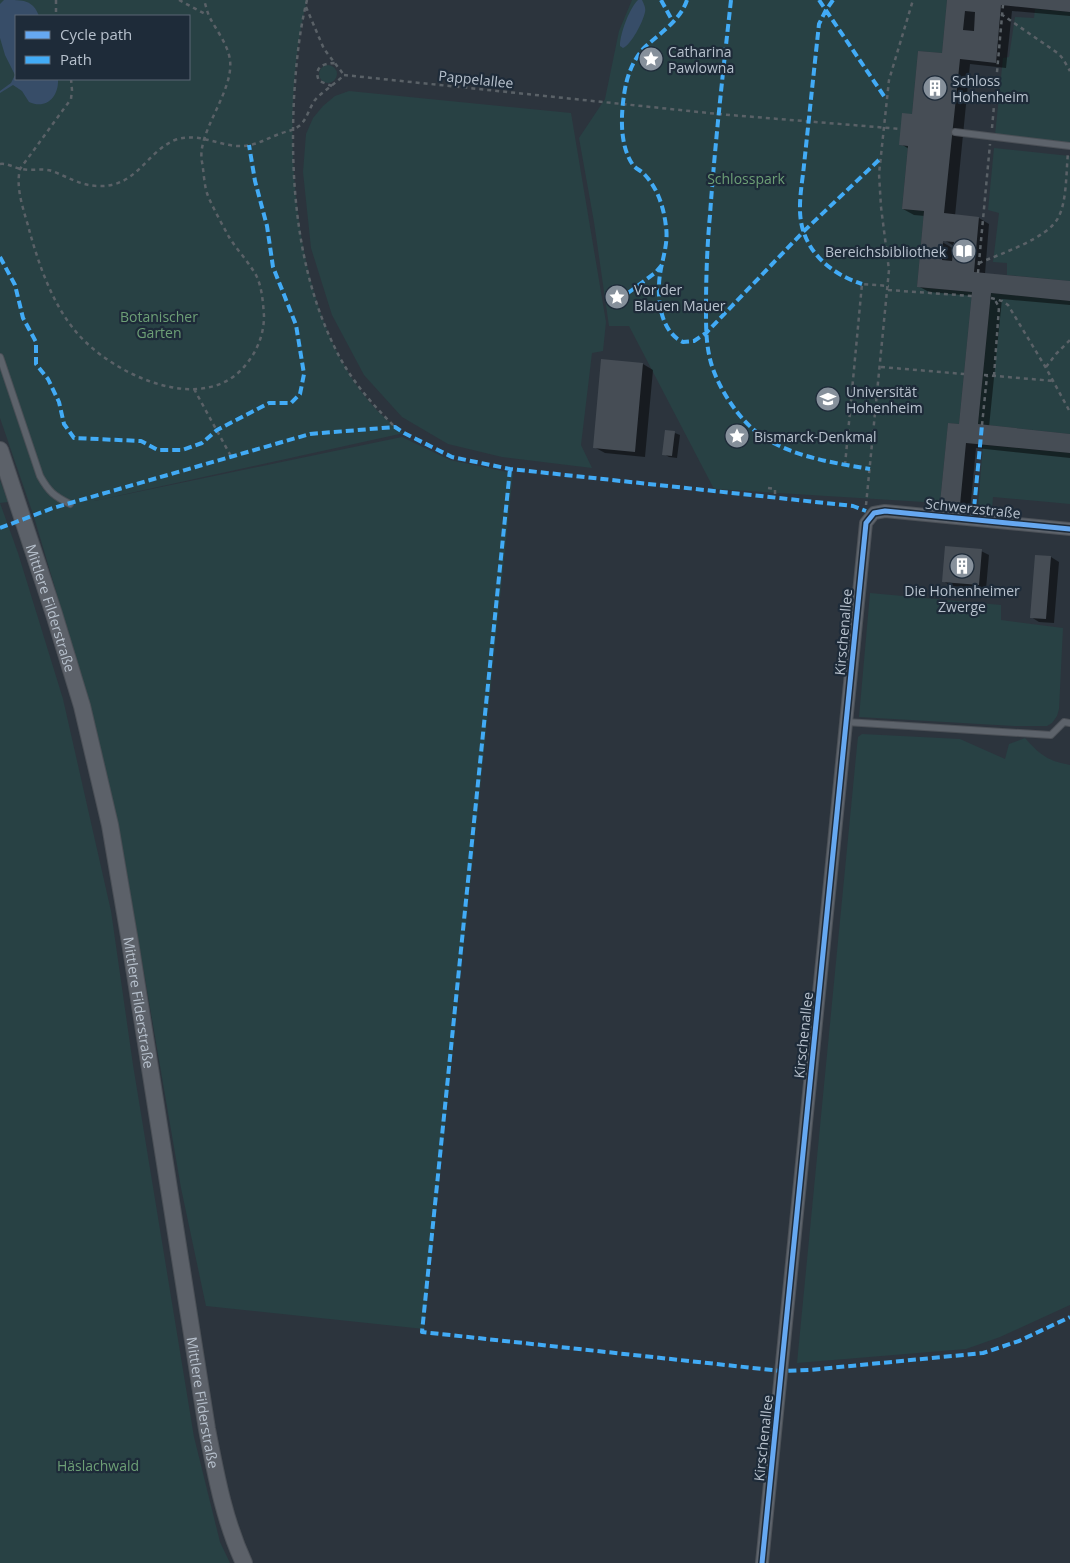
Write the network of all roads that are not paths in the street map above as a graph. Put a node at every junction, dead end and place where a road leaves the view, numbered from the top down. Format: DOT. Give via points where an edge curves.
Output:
graph roads {
  1 [pos="955,132"];
  2 [pos="1070,146"];
  3 [pos="0,357"];
  4 [pos="0,450"];
  5 [pos="70,504"];
  6 [pos="870,512"];
  7 [pos="1070,529"];
  8 [pos="846,722"];
  9 [pos="1070,724"];
  10 [pos="244,1563"];
  11 [pos="762,1563"];
  1 -- 2 [label="lane"];
  3 -- 5 [label="lane" via="40,476 48,490"];
  4 -- 10 [label="main road, Mittlere Filderstraße" via="82,706 110,825 207,1429 218,1489"];
  6 -- 7 [label="street, Schwerzstraße"];
  6 -- 8 [label="street, Kirschenallee" via="866,523"];
  8 -- 9 [label="lane" via="1051,735 1064,722"];
  8 -- 11 [label="street, Kirschenallee"];
}
